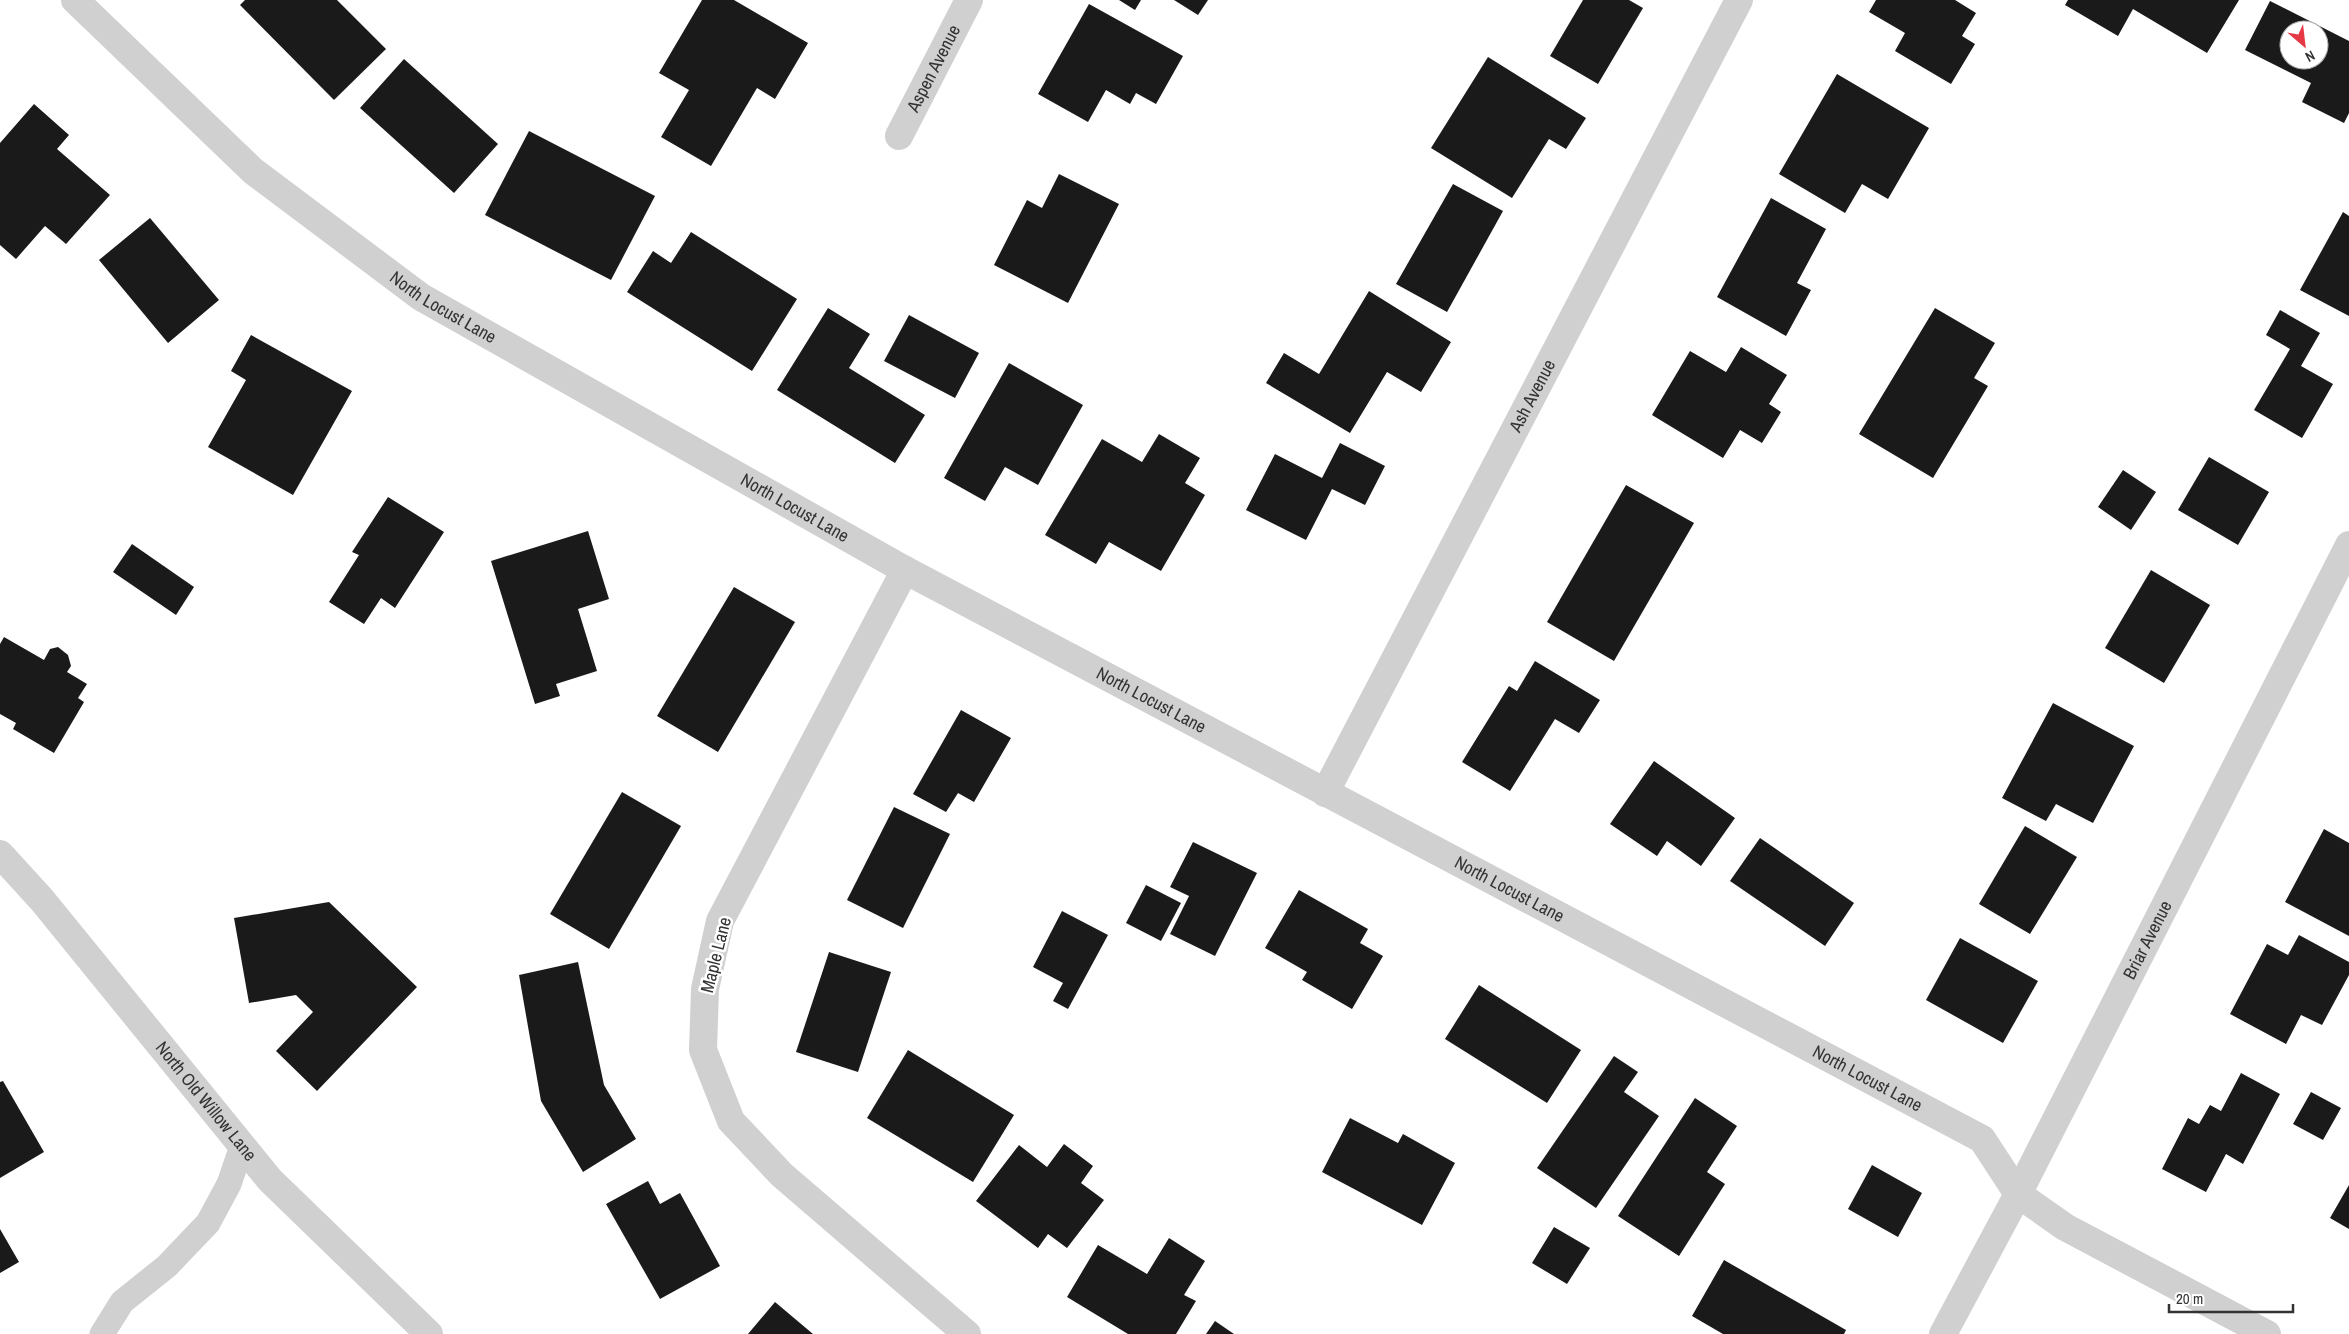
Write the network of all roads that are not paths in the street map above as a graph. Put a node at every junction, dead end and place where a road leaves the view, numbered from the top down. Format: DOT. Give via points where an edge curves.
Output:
graph roads {
  1 [pos="74,0"];
  2 [pos="969,0"];
  3 [pos="1740,0"];
  4 [pos="899,136"];
  5 [pos="2349,545"];
  6 [pos="905,570"];
  7 [pos="1325,793"];
  8 [pos="0,854"];
  9 [pos="242,1146"];
  10 [pos="2018,1194"];
  11 [pos="102,1334"];
  12 [pos="429,1334"];
  13 [pos="967,1334"];
  14 [pos="1944,1334"];
  15 [pos="2266,1334"];
  1 -- 6 [label="street, North Locust Lane" via="253,171 421,297"];
  2 -- 4 [label="street, Aspen Avenue"];
  3 -- 7 [label="street, Ash Avenue"];
  5 -- 10 [label="street, Briar Avenue"];
  6 -- 7 [label="street, North Locust Lane"];
  6 -- 13 [label="street, Maple Lane" via="720,922 704,989 703,1050 731,1121 782,1175"];
  7 -- 10 [label="street, North Locust Lane" via="1982,1139"];
  8 -- 9 [label="street, North Old Willow Lane" via="42,900"];
  9 -- 11 [label="lane" via="229,1184 208,1224 167,1266 122,1302"];
  9 -- 12 [label="street, North Old Willow Lane" via="270,1180"];
  10 -- 14 [label="street, Briar Avenue"];
  10 -- 15 [label="street, North Locust Lane" via="2072,1232"];
}
